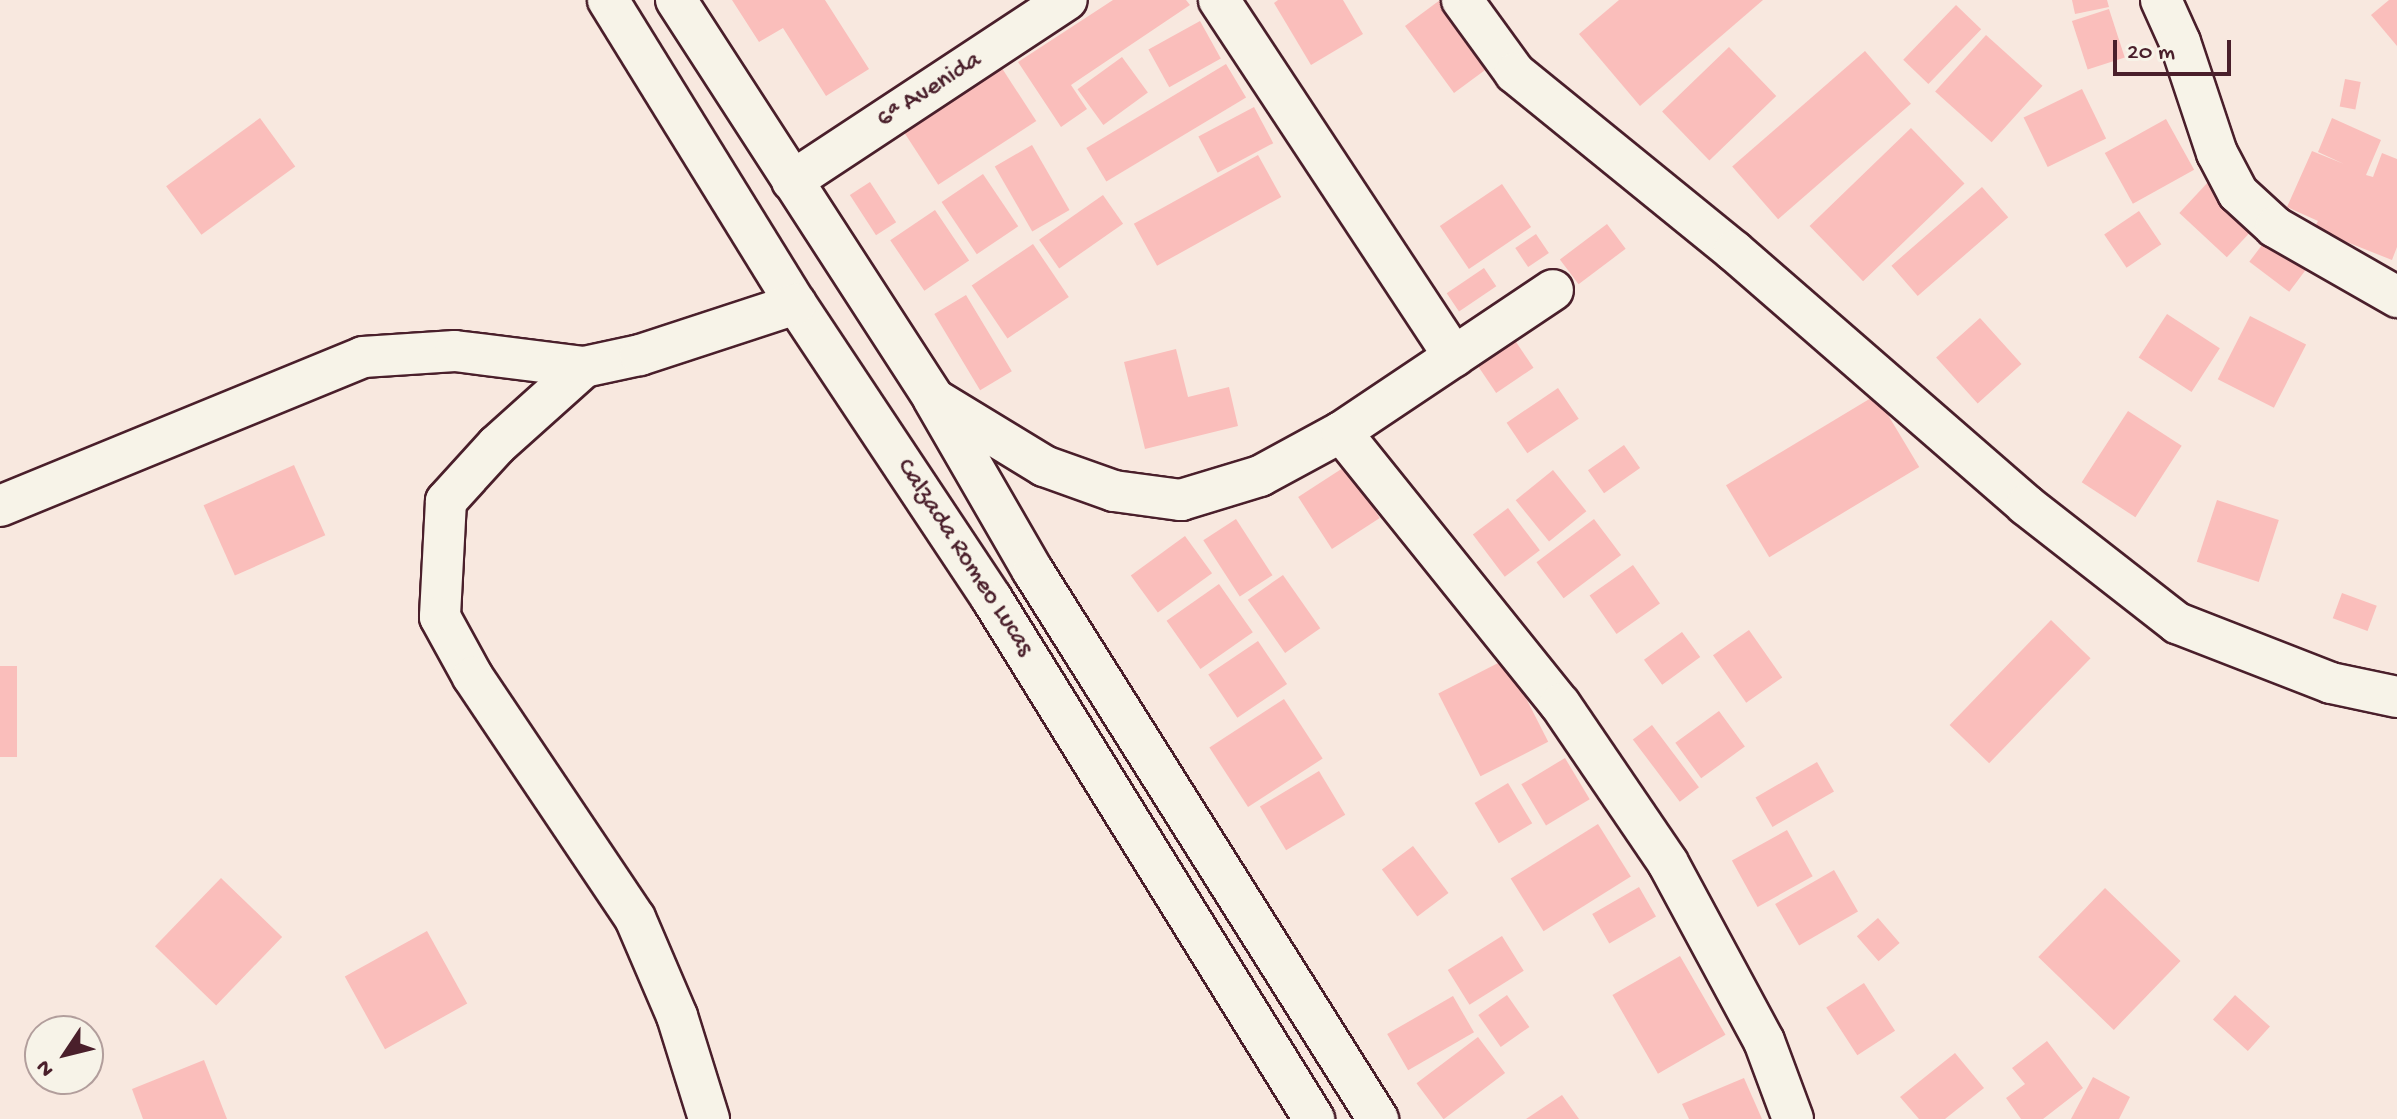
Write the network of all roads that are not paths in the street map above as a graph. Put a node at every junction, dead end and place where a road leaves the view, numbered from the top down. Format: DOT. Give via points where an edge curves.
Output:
graph roads {
  1 [pos="608,0"];
  2 [pos="676,0"];
  3 [pos="1067,0"];
  4 [pos="1219,0"];
  5 [pos="1462,0"];
  6 [pos="2161,0"];
  7 [pos="792,181"];
  8 [pos="1553,290"];
  9 [pos="2397,297"];
  10 [pos="796,304"];
  11 [pos="1454,356"];
  12 [pos="584,367"];
  13 [pos="933,398"];
  14 [pos="1341,432"];
  15 [pos="0,506"];
  16 [pos="2397,697"];
  17 [pos="709,1119"];
  18 [pos="1314,1119"];
  19 [pos="1378,1119"];
  20 [pos="1793,1119"];
  1 -- 10 [label="street, Calzada Romeo Lucas"];
  2 -- 7 [label="street, Calzada Romeo Lucas"];
  3 -- 7 [label="street, 6ª Avenida"];
  4 -- 11 [label="street"];
  5 -- 16 [label="street" via="1515,73 1745,261 2026,505 2177,623 2331,683"];
  6 -- 9 [label="street" via="2217,153 2238,193 2275,227"];
  7 -- 13 [label="street, Calzada Romeo Lucas"];
  8 -- 11 [label="street"];
  10 -- 12 [label="street" via="640,355"];
  10 -- 18 [label="street, Calzada Romeo Lucas" via="992,599"];
  11 -- 14 [label="street"];
  12 -- 15 [label="street" via="455,351 363,357"];
  12 -- 17 [label="street" via="497,445 446,501 440,617 473,677 635,918 677,1016"];
  13 -- 14 [label="street" via="1044,466 1114,491 1181,500 1260,476"];
  13 -- 19 [label="street, Calzada Romeo Lucas" via="1033,571"];
  14 -- 20 [label="street" via="1560,704 1668,863 1764,1041"];
}
